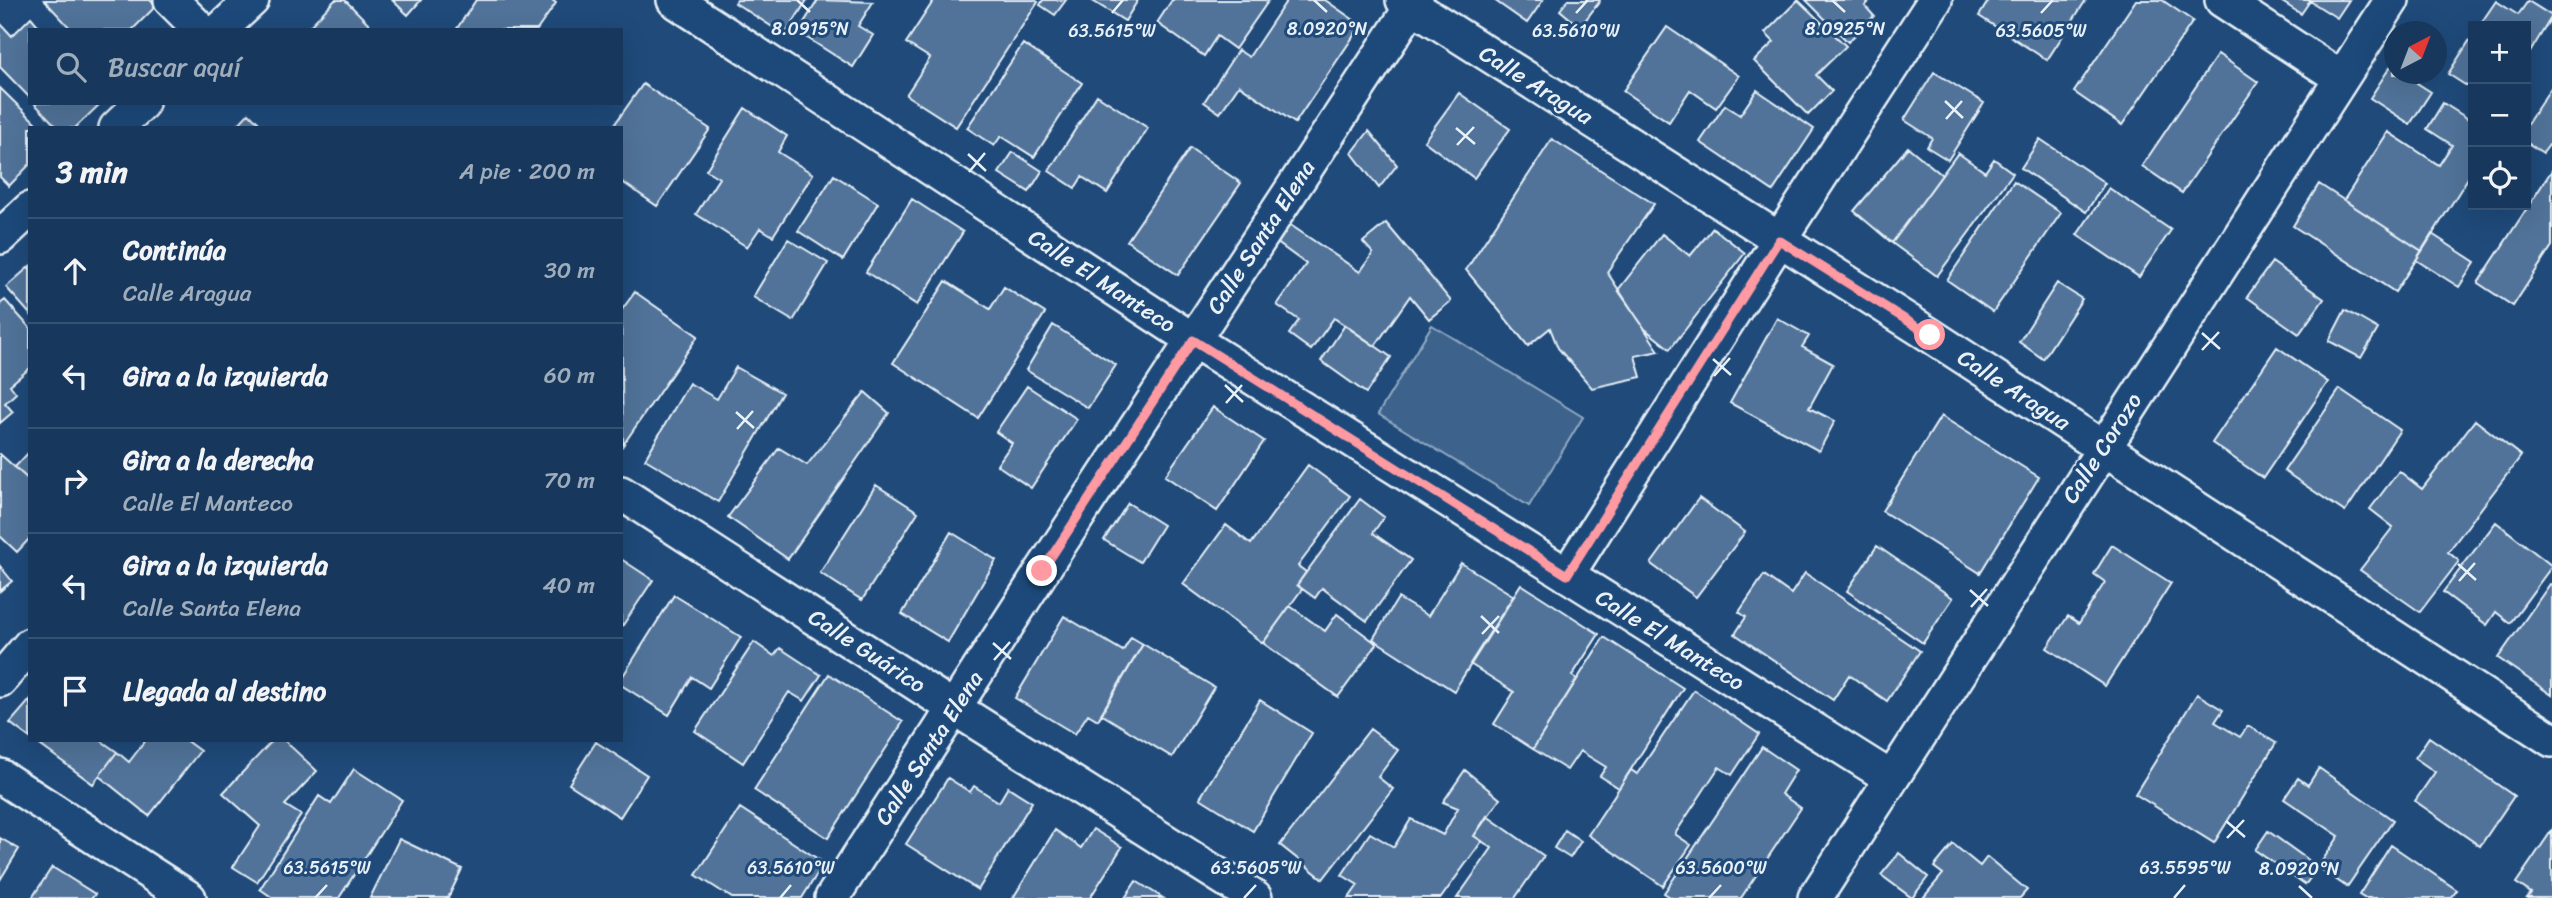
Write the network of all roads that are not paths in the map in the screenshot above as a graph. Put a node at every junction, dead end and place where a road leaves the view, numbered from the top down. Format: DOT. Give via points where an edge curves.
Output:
graph roads {
  1 [pos="171,0"];
  2 [pos="252,0"];
  3 [pos="674,0"];
  4 [pos="1935,0"];
  5 [pos="2222,0"];
  6 [pos="2392,0"];
  7 [pos="1410,2"];
  8 [pos="199,28"];
  9 [pos="222,28"];
  10 [pos="2341,78"];
  11 [pos="140,105"];
  12 [pos="118,126"];
  13 [pos="28,211"];
  14 [pos="0,237"];
  15 [pos="1779,240"];
  16 [pos="1193,340"];
  17 [pos="2102,447"];
  18 [pos="623,494"];
  19 [pos="1567,575"];
  20 [pos="28,647"];
  21 [pos="0,680"];
  22 [pos="954,708"];
  23 [pos="2552,740"];
  24 [pos="0,776"];
  25 [pos="1891,778"];
  26 [pos="189,898"];
  27 [pos="832,898"];
  28 [pos="1255,898"];
  29 [pos="1815,898"];
  1 -- 8 [label="street"];
  2 -- 9 [label="street"];
  3 -- 16 [label="street, Calle El Manteco"];
  4 -- 15 [label="street"];
  5 -- 10 [label="street"];
  6 -- 10 [label="street, Calle Corozo"];
  7 -- 15 [label="street, Calle Aragua"];
  7 -- 16 [label="street, Calle Santa Elena"];
  10 -- 17 [label="street, Calle Corozo"];
  11 -- 12 [label="street"];
  13 -- 14 [label="street"];
  15 -- 17 [label="street, Calle Aragua"];
  15 -- 19 [label="street"];
  16 -- 19 [label="street, Calle El Manteco"];
  16 -- 22 [label="street, Calle Santa Elena"];
  17 -- 23 [label="street, Calle Aragua"];
  17 -- 25 [label="street, Calle Corozo"];
  18 -- 22 [label="street, Calle Guárico"];
  19 -- 25 [label="street, Calle El Manteco"];
  20 -- 21 [label="street"];
  22 -- 27 [label="street, Calle Santa Elena"];
  22 -- 28 [label="street, Calle Guárico"];
  24 -- 26 [label="street"];
  25 -- 29 [label="street, Calle Corozo"];
}
